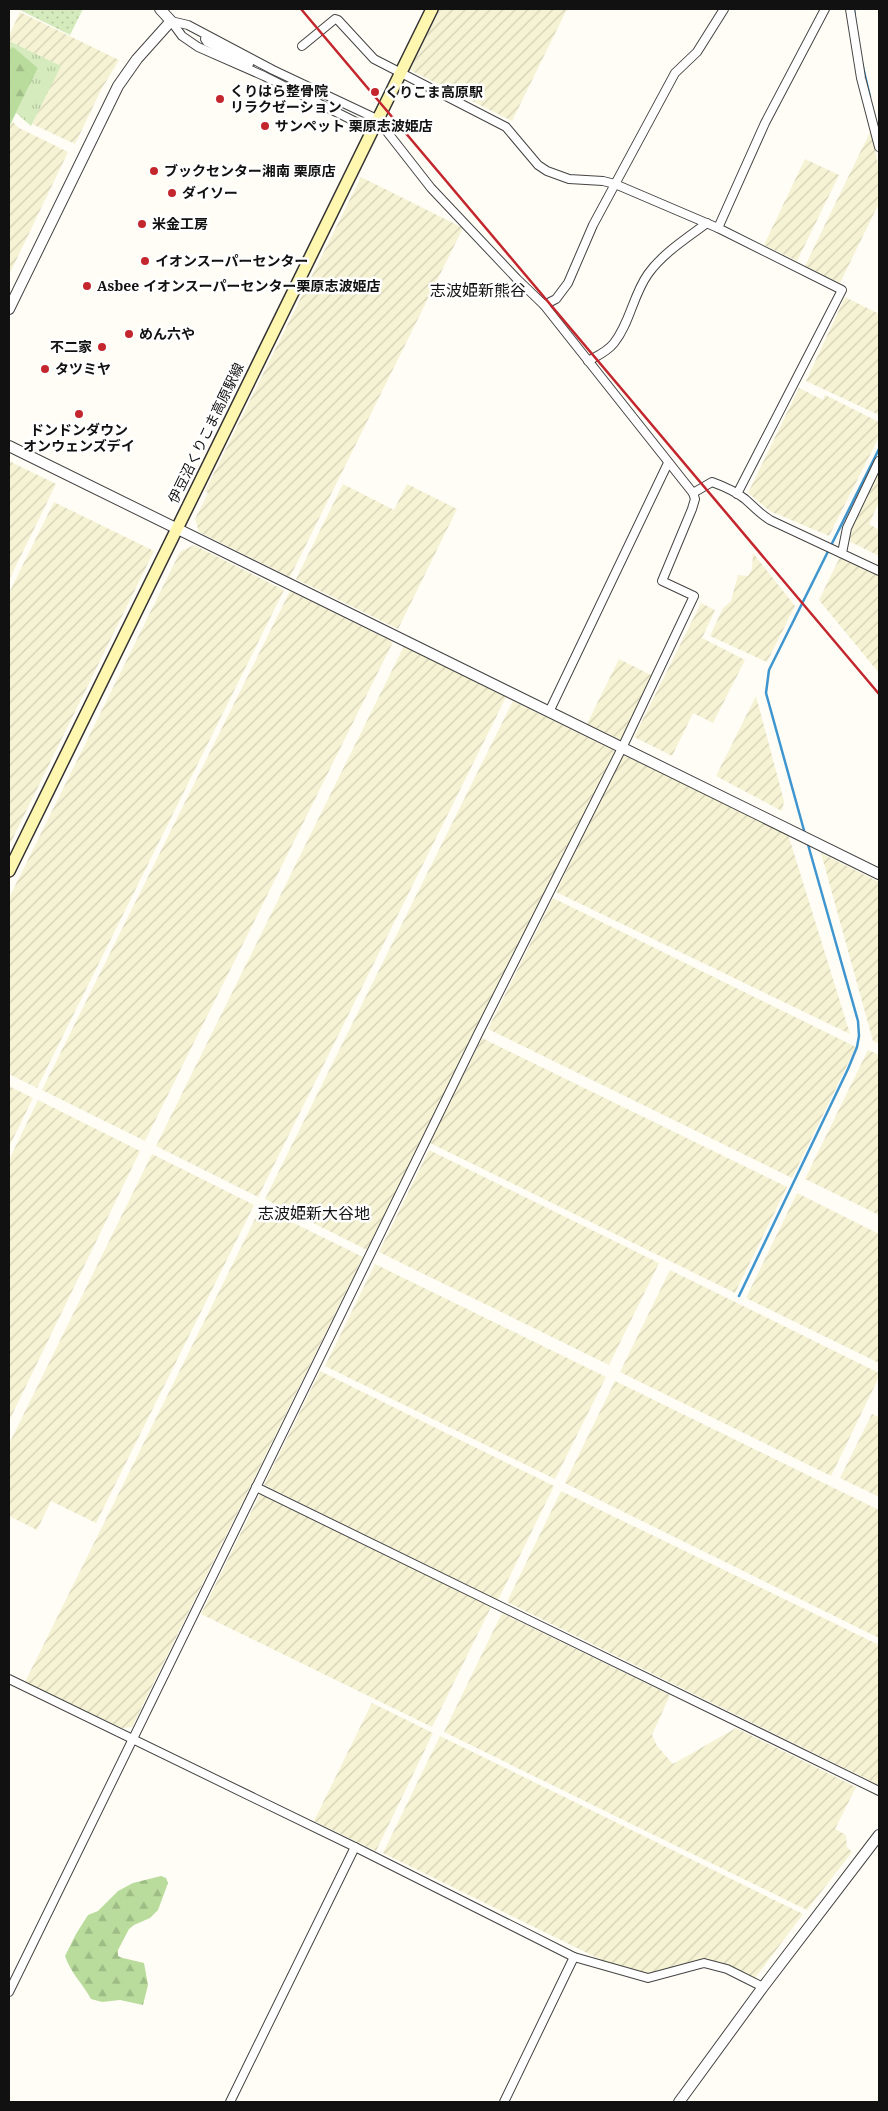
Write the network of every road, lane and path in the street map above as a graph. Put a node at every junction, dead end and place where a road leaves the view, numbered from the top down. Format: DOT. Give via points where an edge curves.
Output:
graph roads {
  1 [pos="160,9"];
  2 [pos="432,9"];
  3 [pos="724,9"];
  4 [pos="825,9"];
  5 [pos="850,9"];
  6 [pos="171,21"];
  7 [pos="206,36"];
  8 [pos="302,46"];
  9 [pos="400,72"];
  10 [pos="264,76"];
  11 [pos="310,87"];
  12 [pos="314,100"];
  13 [pos="377,119"];
  14 [pos="372,130"];
  15 [pos="879,147"];
  16 [pos="615,184"];
  17 [pos="707,223"];
  18 [pos="718,228"];
  19 [pos="544,306"];
  20 [pos="9,309"];
  21 [pos="588,361"];
  22 [pos="9,446"];
  23 [pos="879,461"];
  24 [pos="668,463"];
  25 [pos="693,493"];
  26 [pos="737,494"];
  27 [pos="177,529"];
  28 [pos="839,551"];
  29 [pos="879,571"];
  30 [pos="549,712"];
  31 [pos="622,748"];
  32 [pos="9,871"];
  33 [pos="879,874"];
  34 [pos="256,1487"];
  35 [pos="9,1679"];
  36 [pos="133,1740"];
  37 [pos="879,1791"];
  38 [pos="879,1835"];
  39 [pos="355,1847"];
  40 [pos="574,1957"];
  41 [pos="763,1987"];
  42 [pos="9,1992"];
  43 [pos="230,2102"];
  44 [pos="504,2102"];
  45 [pos="679,2102"];
  1 -- 6 [label="street"];
  2 -- 9 [label="main road, 伊豆沼くりこま高原駅線"];
  3 -- 16 [label="street" via="697,52 675,73"];
  4 -- 18 [label="street" via="765,123"];
  5 -- 15 [label="street" via="861,78"];
  6 -- 7 [label="street" via="188,25"];
  6 -- 10 [label="street" via="182,36 198,47"];
  6 -- 20 [label="street" via="118,86"];
  7 -- 10 [label="street" via="207,42"];
  7 -- 11 [label="street"];
  8 -- 9 [label="street" via="334,19 338,20 374,60"];
  9 -- 13 [label="main road, 伊豆沼くりこま高原駅線"];
  9 -- 16 [label="street" via="506,127 547,171 569,179"];
  10 -- 12 [label="street"];
  11 -- 12 [label="street"];
  11 -- 13 [label="street"];
  12 -- 14 [label="street"];
  13 -- 14 [label="main road, 伊豆沼くりこま高原駅線"];
  13 -- 19 [label="street" via="431,188"];
  14 -- 27 [label="main road, 伊豆沼くりこま高原駅線"];
  16 -- 17 [label="street"];
  16 -- 19 [label="street" via="568,283 556,299"];
  17 -- 18 [label="street"];
  17 -- 21 [label="street" via="668,252 649,272 614,343"];
  18 -- 26 [label="street" via="842,290"];
  19 -- 21 [label="street"];
  21 -- 24 [label="street"];
  22 -- 27 [label="street"];
  23 -- 28 [label="street"];
  24 -- 25 [label="street"];
  24 -- 30 [label="street"];
  25 -- 26 [label="street" via="712,482"];
  25 -- 31 [label="street" via="692,509 662,581 694,596"];
  26 -- 28 [label="street" via="770,520"];
  27 -- 30 [label="street"];
  27 -- 32 [label="main road, 伊豆沼くりこま高原駅線"];
  28 -- 29 [label="street"];
  30 -- 31 [label="street"];
  31 -- 33 [label="street"];
  31 -- 34 [label="street"];
  34 -- 36 [label="street"];
  34 -- 37 [label="street"];
  35 -- 36 [label="street"];
  36 -- 39 [label="street"];
  36 -- 42 [label="street"];
  38 -- 41 [label="street"];
  39 -- 40 [label="street"];
  39 -- 43 [label="street"];
  40 -- 41 [label="street" via="648,1978 704,1963 727,1969"];
  40 -- 44 [label="street"];
  41 -- 45 [label="street"];
}
